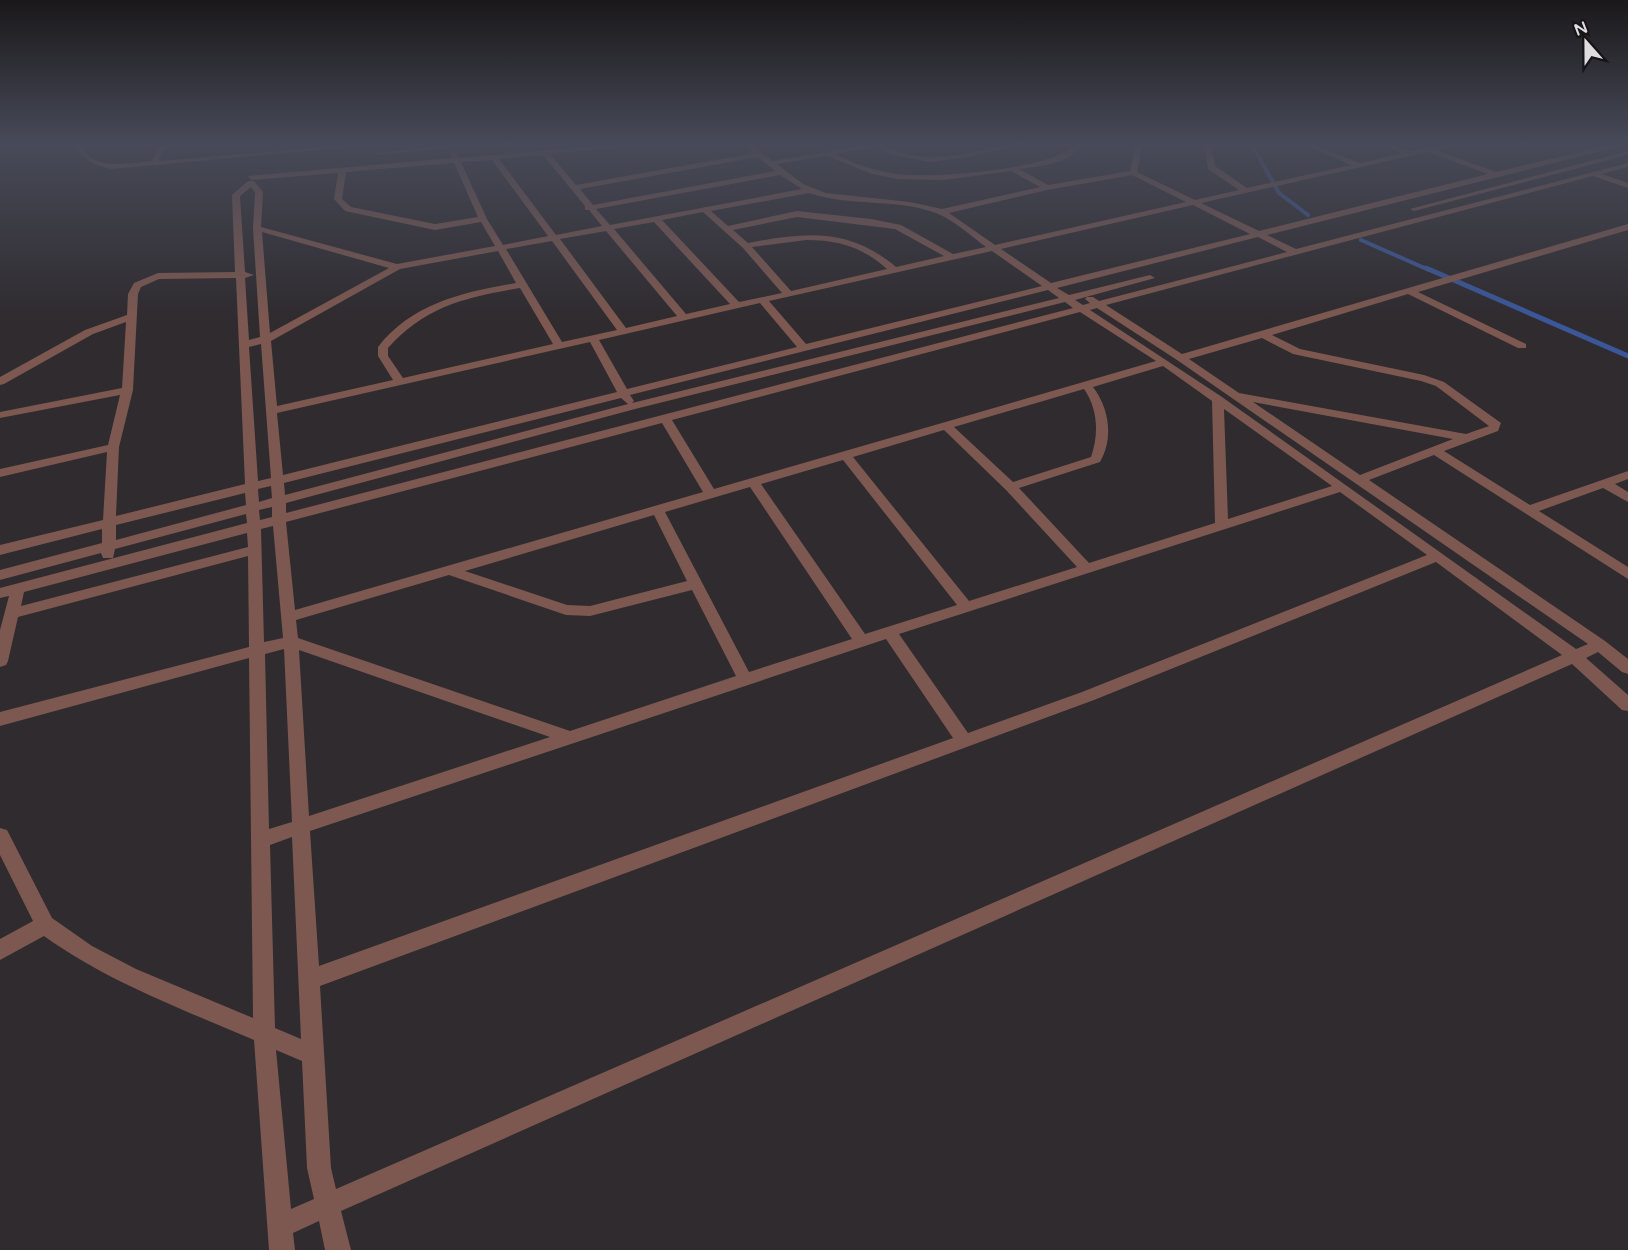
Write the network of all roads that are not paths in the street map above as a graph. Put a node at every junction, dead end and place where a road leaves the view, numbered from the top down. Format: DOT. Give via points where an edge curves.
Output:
graph roads {
  1 [pos="236,201"];
  2 [pos="258,201"];
  3 [pos="341,201"];
  4 [pos="476,201"];
  5 [pos="528,201"];
  6 [pos="583,201"];
  7 [pos="624,201"];
  8 [pos="750,201"];
  9 [pos="881,201"];
  10 [pos="989,201"];
  11 [pos="1391,201"];
  12 [pos="1442,201"];
  13 [pos="1484,201"];
  14 [pos="1194,202"];
  15 [pos="588,208"];
  16 [pos="705,210"];
  17 [pos="942,212"];
  18 [pos="483,219"];
  19 [pos="656,219"];
  20 [pos="257,228"];
  21 [pos="1626,228"];
  22 [pos="606,229"];
  23 [pos="726,229"];
  24 [pos="1260,234"];
  25 [pos="555,238"];
  26 [pos="1628,239"];
  27 [pos="1280,244"];
  28 [pos="746,246"];
  29 [pos="992,246"];
  30 [pos="501,248"];
  31 [pos="1293,251"];
  32 [pos="952,257"];
  33 [pos="1200,265"];
  34 [pos="397,267"];
  35 [pos="894,270"];
  36 [pos="1165,274"];
  37 [pos="260,275"];
  38 [pos="240,276"];
  39 [pos="524,284"];
  40 [pos="1051,287"];
  41 [pos="1409,291"];
  42 [pos="788,293"];
  43 [pos="762,299"];
  44 [pos="1090,299"];
  45 [pos="1074,303"];
  46 [pos="736,304"];
  47 [pos="132,317"];
  48 [pos="682,317"];
  49 [pos="622,331"];
  50 [pos="1261,333"];
  51 [pos="266,339"];
  52 [pos="593,339"];
  53 [pos="244,345"];
  54 [pos="1522,346"];
  55 [pos="560,347"];
  56 [pos="804,349"];
  57 [pos="1181,358"];
  58 [pos="1165,362"];
  59 [pos="0,382"];
  60 [pos="400,382"];
  61 [pos="1087,386"];
  62 [pos="127,390"];
  63 [pos="625,394"];
  64 [pos="1236,395"];
  65 [pos="1218,399"];
  66 [pos="631,407"];
  67 [pos="271,411"];
  68 [pos="0,415"];
  69 [pos="665,418"];
  70 [pos="644,423"];
  71 [pos="947,427"];
  72 [pos="1467,438"];
  73 [pos="113,447"];
  74 [pos="1436,451"];
  75 [pos="846,456"];
  76 [pos="0,473"];
  77 [pos="1628,475"];
  78 [pos="1358,480"];
  79 [pos="277,482"];
  80 [pos="754,483"];
  81 [pos="1604,483"];
  82 [pos="1011,487"];
  83 [pos="1342,487"];
  84 [pos="252,488"];
  85 [pos="711,495"];
  86 [pos="1628,498"];
  87 [pos="279,500"];
  88 [pos="253,507"];
  89 [pos="1529,510"];
  90 [pos="658,511"];
  91 [pos="279,518"];
  92 [pos="111,523"];
  93 [pos="254,525"];
  94 [pos="1222,526"];
  95 [pos="109,547"];
  96 [pos="0,550"];
  97 [pos="255,550"];
  98 [pos="1438,556"];
  99 [pos="107,564"];
  100 [pos="1087,569"];
  101 [pos="451,571"];
  102 [pos="1628,573"];
  103 [pos="0,575"];
  104 [pos="697,584"];
  105 [pos="18,588"];
  106 [pos="0,592"];
  107 [pos="967,608"];
  108 [pos="11,614"];
  109 [pos="289,617"];
  110 [pos="889,632"];
  111 [pos="291,641"];
  112 [pos="862,642"];
  113 [pos="1600,645"];
  114 [pos="257,650"];
  115 [pos="1573,655"];
  116 [pos="0,661"];
  117 [pos="1628,668"];
  118 [pos="745,679"];
  119 [pos="1628,705"];
  120 [pos="0,719"];
  121 [pos="572,738"];
  122 [pos="964,741"];
  123 [pos="300,828"];
  124 [pos="0,836"];
  125 [pos="260,840"];
  126 [pos="45,925"];
  127 [pos="0,950"];
  128 [pos="309,980"];
  129 [pos="264,1034"];
  130 [pos="313,1055"];
  131 [pos="328,1206"];
  132 [pos="280,1226"];
  133 [pos="282,1250"];
  134 [pos="338,1250"];
  1 -- 38 [label="street"];
  2 -- 20 [label="street"];
  3 -- 18 [label="street" via="348,208 435,226"];
  4 -- 18 [label="street"];
  5 -- 25 [label="street"];
  6 -- 15 [label="street"];
  7 -- 15 [label="street"];
  8 -- 16 [label="street"];
  9 -- 17 [label="street"];
  10 -- 17 [label="street"];
  11 -- 24 [label="street"];
  12 -- 27 [label="street"];
  13 -- 31 [label="street"];
  14 -- 24 [label="street"];
  14 -- 29 [label="street"];
  15 -- 22 [label="street"];
  16 -- 19 [label="street"];
  16 -- 23 [label="street"];
  17 -- 29 [label="street"];
  18 -- 30 [label="street"];
  19 -- 22 [label="street"];
  19 -- 46 [label="street"];
  20 -- 34 [label="street"];
  20 -- 37 [label="street"];
  21 -- 26 [label="street"];
  21 -- 41 [label="street"];
  22 -- 25 [label="street"];
  22 -- 48 [label="street"];
  23 -- 28 [label="street"];
  23 -- 32 [label="street" via="797,214 871,222 898,227"];
  24 -- 27 [label="street"];
  24 -- 40 [label="street"];
  25 -- 30 [label="street"];
  25 -- 49 [label="street"];
  27 -- 31 [label="street"];
  27 -- 33 [label="street"];
  28 -- 35 [label="street" via="800,237 838,239 870,249"];
  28 -- 42 [label="street"];
  29 -- 32 [label="street"];
  29 -- 40 [label="street"];
  30 -- 34 [label="street"];
  30 -- 39 [label="street"];
  31 -- 44 [label="street"];
  32 -- 35 [label="street"];
  34 -- 51 [label="street"];
  35 -- 42 [label="street"];
  36 -- 44 [label="street"];
  37 -- 38 [label="street"];
  37 -- 51 [label="street"];
  38 -- 47 [label="street" via="173,275 146,279 137,285"];
  38 -- 53 [label="street"];
  39 -- 55 [label="street"];
  39 -- 60 [label="street" via="441,302 391,336 383,347 383,356"];
  40 -- 45 [label="street"];
  40 -- 56 [label="street"];
  41 -- 50 [label="street"];
  41 -- 54 [label="street"];
  42 -- 43 [label="street"];
  43 -- 46 [label="street"];
  43 -- 56 [label="street"];
  44 -- 45 [label="street"];
  44 -- 57 [label="street"];
  45 -- 58 [label="street"];
  45 -- 66 [label="street"];
  45 -- 69 [label="street"];
  46 -- 48 [label="street"];
  47 -- 59 [label="street" via="89,332"];
  47 -- 62 [label="street"];
  48 -- 49 [label="street"];
  49 -- 52 [label="street"];
  50 -- 57 [label="street"];
  50 -- 72 [label="street" via="1298,352 1408,373 1440,384 1495,423 1494,428"];
  51 -- 53 [label="street"];
  51 -- 67 [label="street"];
  52 -- 55 [label="street"];
  52 -- 63 [label="street"];
  53 -- 84 [label="street"];
  55 -- 60 [label="street"];
  56 -- 63 [label="street"];
  57 -- 64 [label="street"];
  58 -- 61 [label="street"];
  58 -- 65 [label="street"];
  60 -- 67 [label="street"];
  61 -- 71 [label="street"];
  61 -- 82 [label="street" via="1101,408 1101,448 1096,459"];
  62 -- 68 [label="street"];
  62 -- 73 [label="street"];
  63 -- 66 [label="street"];
  63 -- 79 [label="street"];
  64 -- 72 [label="street"];
  64 -- 78 [label="street"];
  65 -- 83 [label="street"];
  65 -- 94 [label="street"];
  66 -- 70 [label="street"];
  66 -- 87 [label="street"];
  67 -- 79 [label="street"];
  69 -- 70 [label="street"];
  69 -- 85 [label="street"];
  70 -- 91 [label="street"];
  71 -- 75 [label="street"];
  71 -- 82 [label="street"];
  72 -- 74 [label="street"];
  73 -- 76 [label="street"];
  73 -- 92 [label="street"];
  74 -- 78 [label="street"];
  74 -- 89 [label="street"];
  75 -- 80 [label="street"];
  75 -- 107 [label="street"];
  77 -- 81 [label="street"];
  78 -- 113 [label="street"];
  79 -- 84 [label="street"];
  79 -- 87 [label="street"];
  80 -- 85 [label="street"];
  80 -- 112 [label="street"];
  81 -- 86 [label="street"];
  81 -- 89 [label="street"];
  82 -- 100 [label="street"];
  83 -- 94 [label="street"];
  83 -- 98 [label="street"];
  84 -- 88 [label="street"];
  84 -- 92 [label="street"];
  85 -- 90 [label="street"];
  87 -- 88 [label="street"];
  87 -- 91 [label="street"];
  88 -- 93 [label="street"];
  88 -- 95 [label="street"];
  89 -- 102 [label="street"];
  90 -- 101 [label="street"];
  90 -- 104 [label="street"];
  91 -- 93 [label="street"];
  91 -- 109 [label="street"];
  92 -- 95 [label="street"];
  92 -- 96 [label="street"];
  93 -- 97 [label="street"];
  93 -- 99 [label="street"];
  94 -- 100 [label="street"];
  95 -- 99 [label="street"];
  95 -- 103 [label="street"];
  97 -- 108 [label="street"];
  97 -- 114 [label="street"];
  98 -- 115 [label="street"];
  98 -- 122 [label="street" via="1088,696"];
  99 -- 105 [label="street"];
  100 -- 107 [label="street"];
  101 -- 104 [label="street" via="567,610 590,611"];
  101 -- 109 [label="street"];
  104 -- 118 [label="street"];
  105 -- 106 [label="street"];
  105 -- 108 [label="street"];
  107 -- 110 [label="street"];
  108 -- 116 [label="street"];
  109 -- 111 [label="street"];
  110 -- 112 [label="street"];
  110 -- 122 [label="street"];
  111 -- 114 [label="street"];
  111 -- 121 [label="street"];
  111 -- 123 [label="street"];
  112 -- 118 [label="street"];
  113 -- 115 [label="street"];
  113 -- 117 [label="street"];
  114 -- 120 [label="street"];
  114 -- 125 [label="street"];
  115 -- 119 [label="street"];
  115 -- 131 [label="street"];
  118 -- 121 [label="street"];
  121 -- 123 [label="street"];
  122 -- 128 [label="street"];
  123 -- 125 [label="street"];
  123 -- 128 [label="street"];
  124 -- 126 [label="street"];
  125 -- 129 [label="street"];
  126 -- 127 [label="street"];
  126 -- 129 [label="street" via="85,954"];
  128 -- 130 [label="street"];
  129 -- 130 [label="street"];
  129 -- 132 [label="street"];
  130 -- 131 [label="street" via="320,1168"];
  131 -- 132 [label="street"];
  131 -- 134 [label="street"];
  132 -- 133 [label="street"];
}
